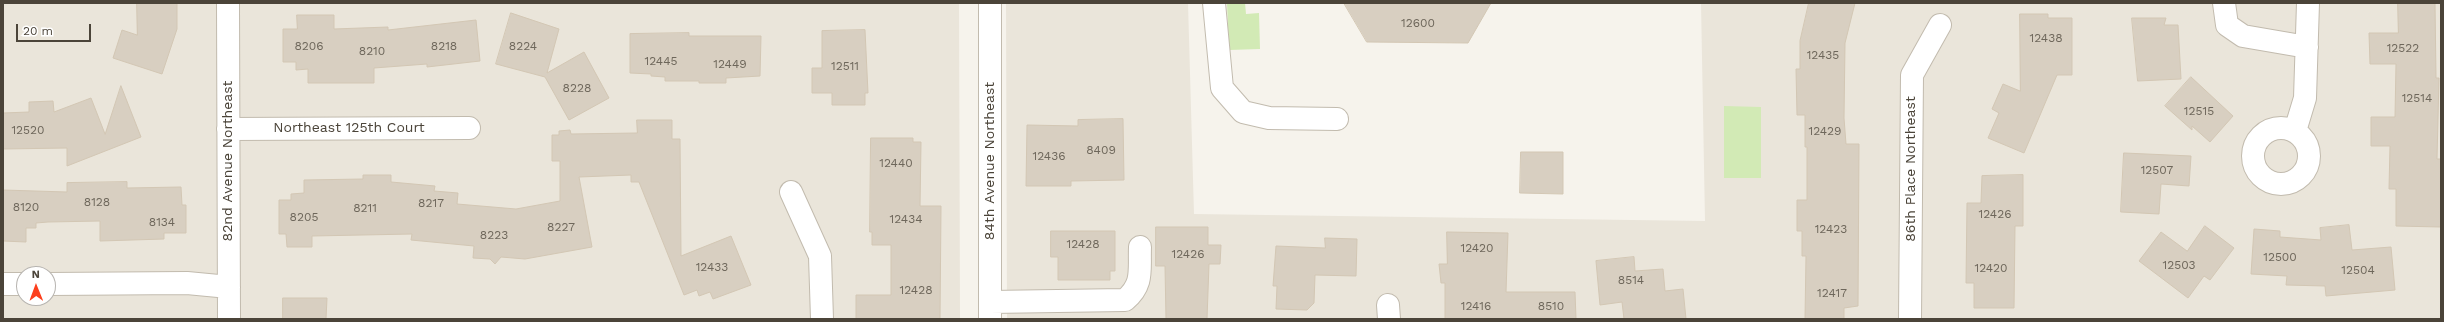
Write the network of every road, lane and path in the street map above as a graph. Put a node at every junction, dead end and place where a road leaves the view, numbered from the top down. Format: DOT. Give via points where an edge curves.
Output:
graph roads {
  1 [pos="228,3"];
  2 [pos="990,3"];
  3 [pos="1214,3"];
  4 [pos="2224,3"];
  5 [pos="2308,3"];
  6 [pos="1940,25"];
  7 [pos="2307,47"];
  8 [pos="1337,119"];
  9 [pos="469,128"];
  10 [pos="228,129"];
  11 [pos="2295,131"];
  12 [pos="791,192"];
  13 [pos="1140,247"];
  14 [pos="3,284"];
  15 [pos="16,284"];
  16 [pos="56,284"];
  17 [pos="229,287"];
  18 [pos="990,310"];
  19 [pos="229,319"];
  20 [pos="822,319"];
  21 [pos="1910,319"];
  1 -- 10 [label="street, 82nd Avenue Northeast"];
  2 -- 18 [label="street, 84th Avenue Northeast"];
  3 -- 8 [label="street" via="1222,88 1243,112 1269,118"];
  4 -- 7 [label="street" via="2226,25 2243,36"];
  5 -- 7 [label="street"];
  6 -- 21 [label="street, 86th Place Northeast" via="1912,75"];
  7 -- 11 [label="street" via="2305,98"];
  9 -- 10 [label="street, Northeast 125th Court"];
  10 -- 17 [label="street, 82nd Avenue Northeast"];
  12 -- 20 [label="street" via="820,256"];
  13 -- 18 [label="street" via="1136,290 1125,300"];
  14 -- 15 [label="street"];
  16 -- 17 [label="street" via="186,284"];
  17 -- 19 [label="street, 82nd Avenue Northeast"];
}
